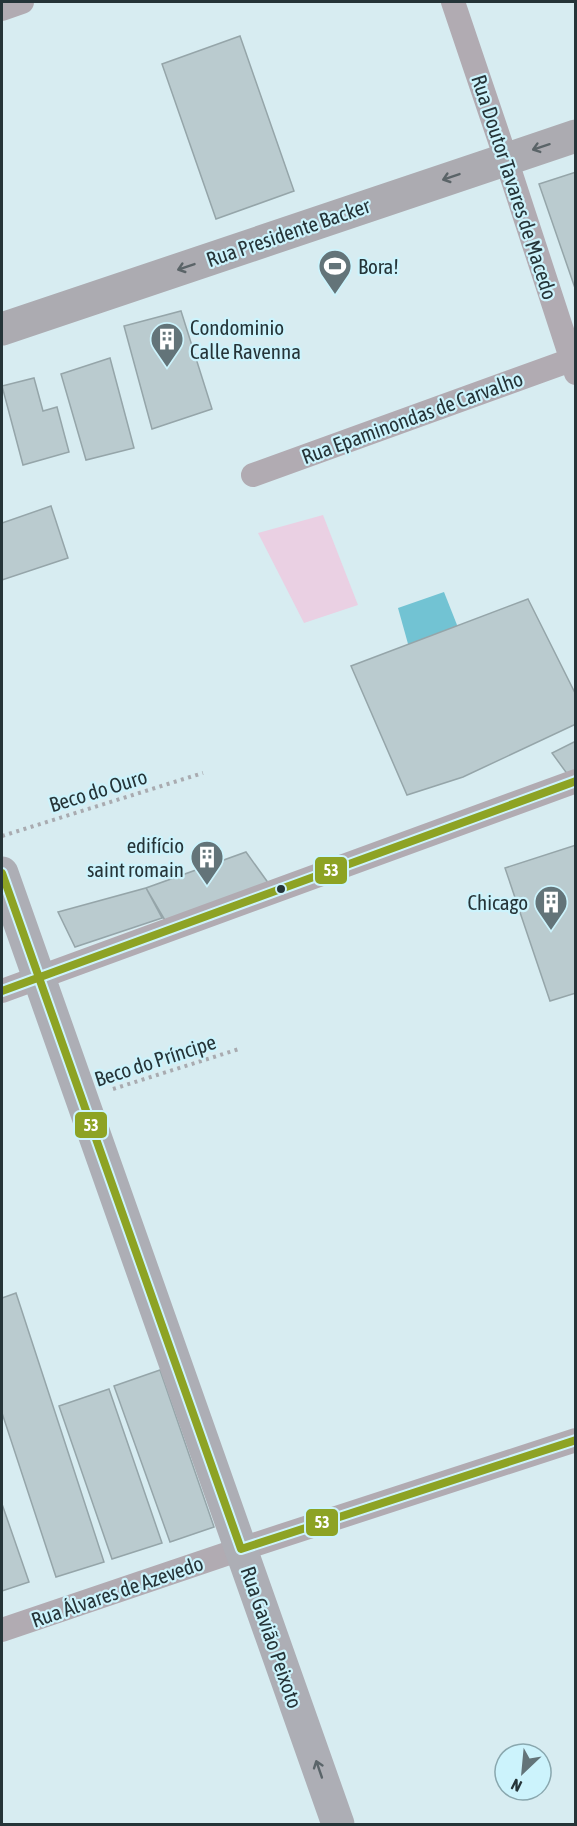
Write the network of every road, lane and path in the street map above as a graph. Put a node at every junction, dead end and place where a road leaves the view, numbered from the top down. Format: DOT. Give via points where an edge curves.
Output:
graph roads {
  1 [pos="22,2"];
  2 [pos="453,2"];
  3 [pos="2,9"];
  4 [pos="576,136"];
  5 [pos="506,159"];
  6 [pos="2,329"];
  7 [pos="574,366"];
  8 [pos="253,475"];
  9 [pos="203,773"];
  10 [pos="576,781"];
  11 [pos="2,836"];
  12 [pos="2,873"];
  13 [pos="38,979"];
  14 [pos="2,991"];
  15 [pos="239,1049"];
  16 [pos="81,1099"];
  17 [pos="576,1440"];
  18 [pos="241,1549"];
  19 [pos="2,1630"];
  20 [pos="338,1824"];
  1 -- 3 [label="street"];
  2 -- 5 [label="street, Rua Doutor Tavares de Macedo"];
  4 -- 5 [label="street, Rua Presidente Backer, one-way"];
  5 -- 6 [label="street, Rua Presidente Backer, one-way"];
  5 -- 7 [label="street, Rua Doutor Tavares de Macedo"];
  7 -- 8 [label="street, Rua Epaminondas de Carvalho"];
  9 -- 11 [label="path, Beco do Ouro"];
  10 -- 13 [label="street"];
  12 -- 13 [label="main road, Rua Gavião Peixoto"];
  13 -- 14 [label="street"];
  13 -- 16 [label="main road, Rua Gavião Peixoto"];
  15 -- 16 [label="path, Beco do Príncipe"];
  16 -- 18 [label="main road, Rua Gavião Peixoto"];
  17 -- 18 [label="street, Rua Álvares de Azevedo"];
  18 -- 19 [label="street, Rua Álvares de Azevedo"];
  20 -- 18 [label="main road, Rua Gavião Peixoto, one-way"];
}
